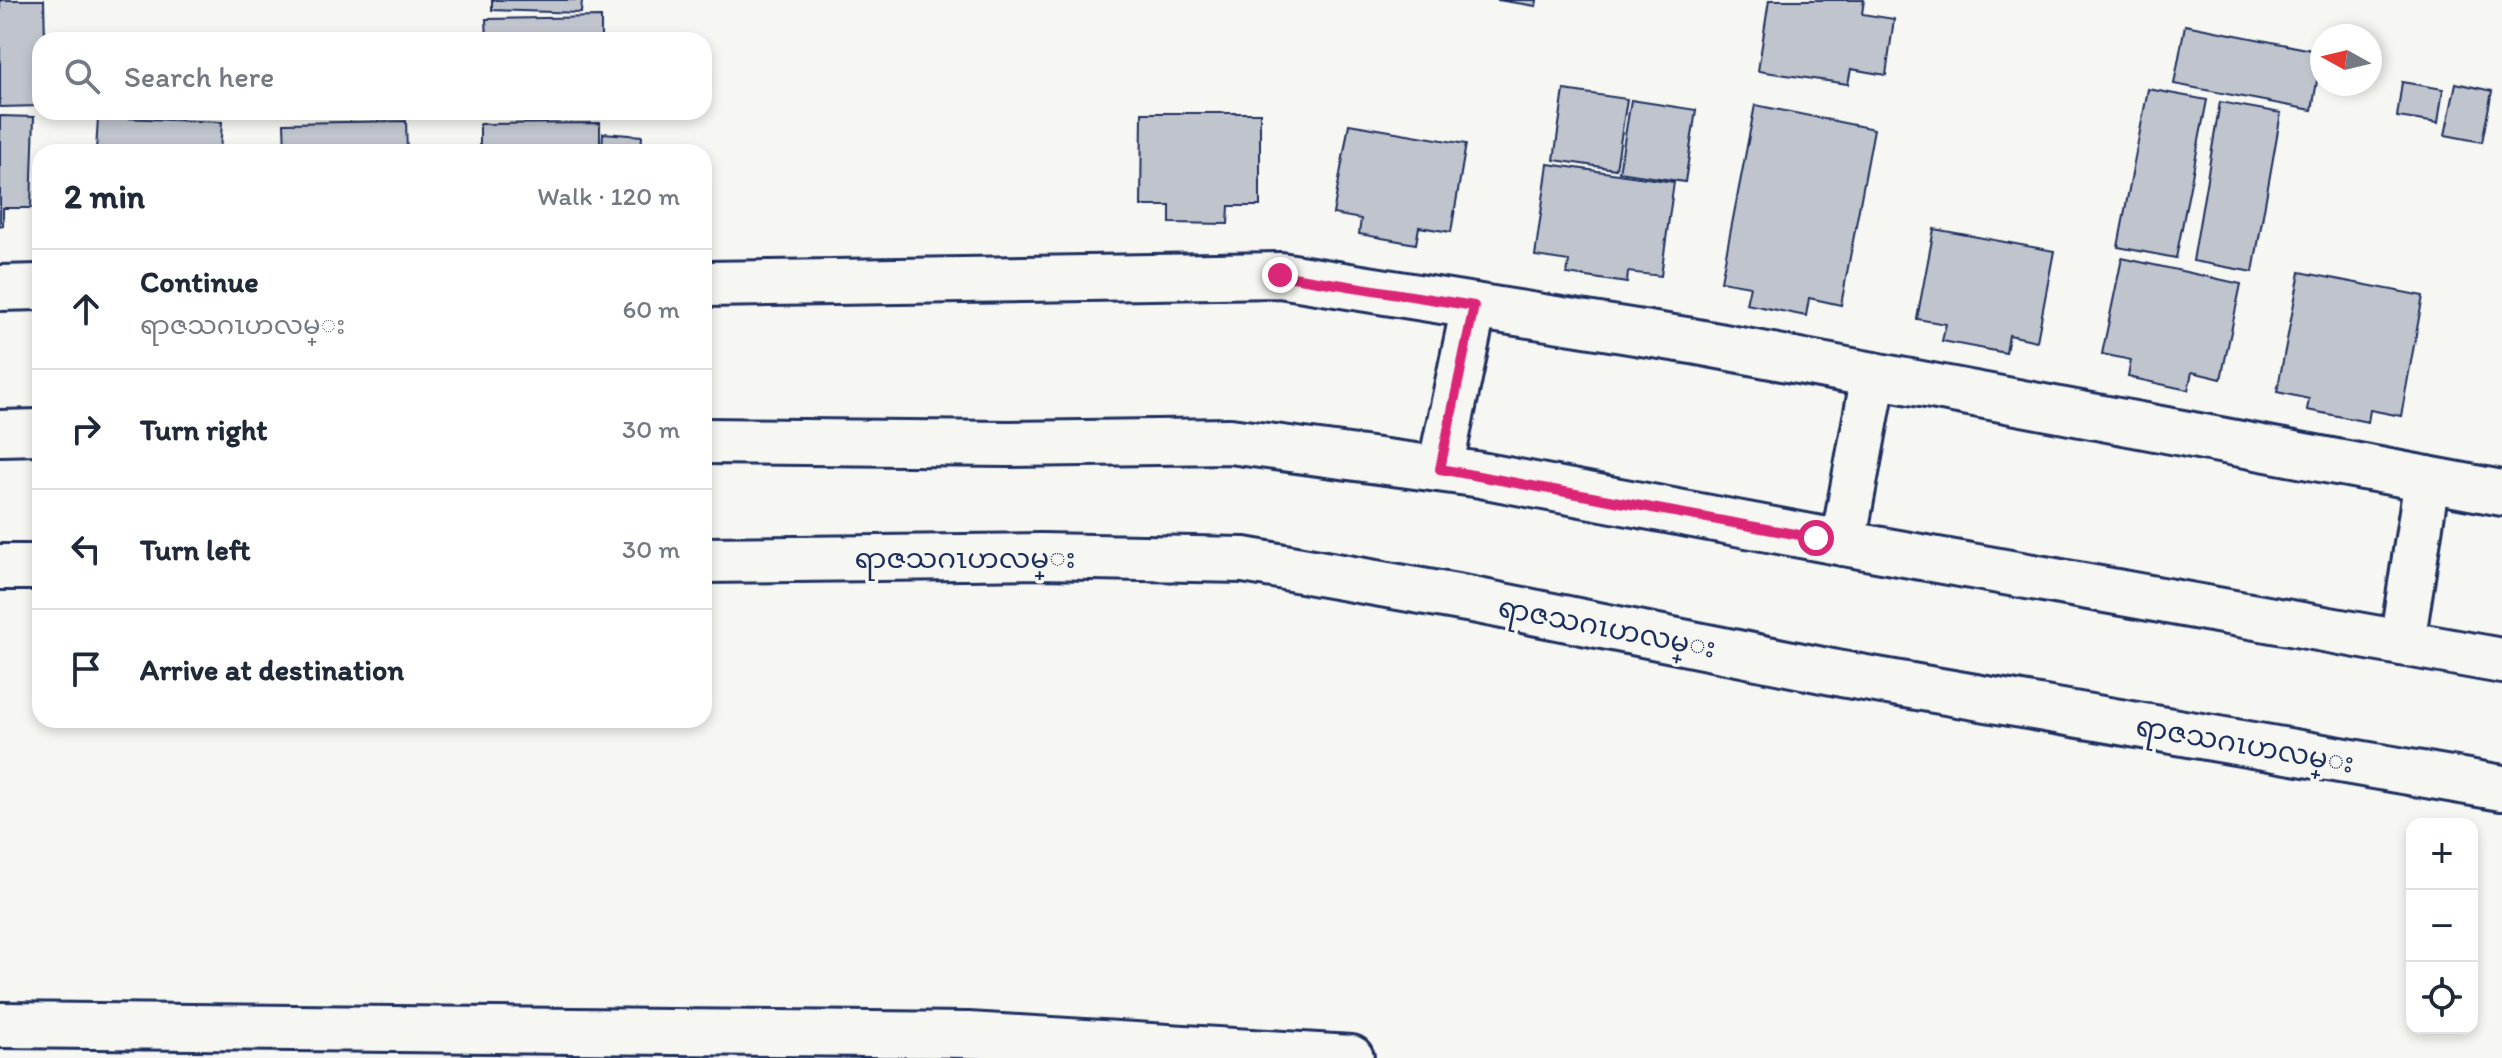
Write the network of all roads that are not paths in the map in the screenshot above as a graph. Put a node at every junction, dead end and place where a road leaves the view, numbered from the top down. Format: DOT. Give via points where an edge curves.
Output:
graph roads {
  1 [pos="712,284"];
  2 [pos="32,287"];
  3 [pos="0,288"];
  4 [pos="1474,306"];
  5 [pos="1874,375"];
  6 [pos="32,432"];
  7 [pos="0,433"];
  8 [pos="712,441"];
  9 [pos="1440,469"];
  10 [pos="2427,479"];
  11 [pos="2502,493"];
  12 [pos="1843,543"];
  13 [pos="712,560"];
  14 [pos="0,567"];
  15 [pos="32,567"];
  16 [pos="2402,643"];
  17 [pos="2502,661"];
  18 [pos="2502,788"];
  19 [pos="0,1025"];
  20 [pos="1351,1058"];
  1 -- 4 [label="street" via="1280,275"];
  2 -- 3 [label="street"];
  4 -- 5 [label="street"];
  4 -- 9 [label="street"];
  5 -- 10 [label="street"];
  5 -- 12 [label="street"];
  6 -- 7 [label="street"];
  8 -- 9 [label="street" via="1230,441"];
  9 -- 12 [label="street"];
  10 -- 11 [label="street"];
  10 -- 16 [label="street"];
  12 -- 16 [label="street"];
  13 -- 18 [label="street, ရာဇသဂၤဟလမ္း" via="1244,560 1842,674"];
  14 -- 15 [label="street"];
  16 -- 17 [label="street"];
  19 -- 20 [label="street" via="968,1035"];
}
